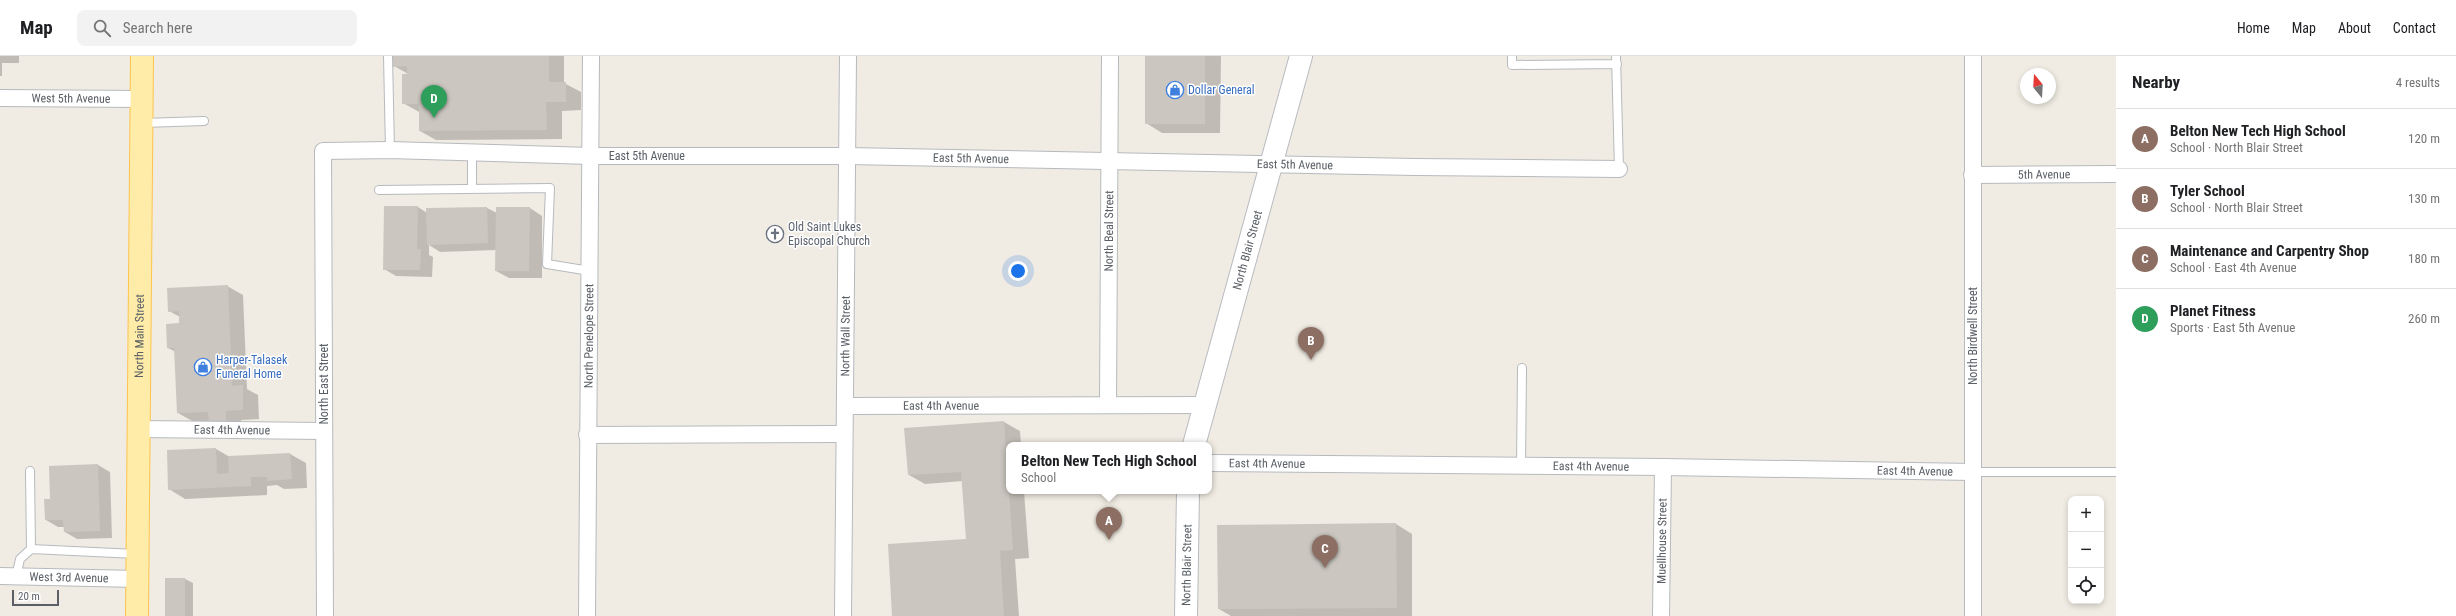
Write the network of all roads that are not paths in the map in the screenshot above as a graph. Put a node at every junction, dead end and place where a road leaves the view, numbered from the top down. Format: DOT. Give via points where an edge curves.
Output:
graph roads {
  1 [pos="142,56"];
  2 [pos="388,56"];
  3 [pos="591,56"];
  4 [pos="848,56"];
  5 [pos="1110,56"];
  6 [pos="1301,56"];
  7 [pos="1512,56"];
  8 [pos="1973,56"];
  9 [pos="1616,60"];
  10 [pos="0,98"];
  11 [pos="142,99"];
  12 [pos="204,121"];
  13 [pos="142,123"];
  14 [pos="390,150"];
  15 [pos="323,152"];
  16 [pos="472,152"];
  17 [pos="591,156"];
  18 [pos="847,156"];
  19 [pos="1109,161"];
  20 [pos="1273,163"];
  21 [pos="1619,169"];
  22 [pos="2116,174"];
  23 [pos="1972,175"];
  24 [pos="472,189"];
  25 [pos="379,190"];
  26 [pos="590,271"];
  27 [pos="1522,368"];
  28 [pos="1108,405"];
  29 [pos="1206,405"];
  30 [pos="844,406"];
  31 [pos="139,429"];
  32 [pos="324,431"];
  33 [pos="844,434"];
  34 [pos="587,435"];
  35 [pos="1195,442"];
  36 [pos="1212,463"];
  37 [pos="1522,466"];
  38 [pos="1663,467"];
  39 [pos="30,471"];
  40 [pos="1973,472"];
  41 [pos="2116,472"];
  42 [pos="1188,494"];
  43 [pos="31,549"];
  44 [pos="138,554"];
  45 [pos="0,576"];
  46 [pos="16,577"];
  47 [pos="138,579"];
  48 [pos="137,616"];
  49 [pos="325,616"];
  50 [pos="586,616"];
  51 [pos="843,616"];
  52 [pos="1186,616"];
  53 [pos="1661,616"];
  54 [pos="1973,616"];
  1 -- 11 [label="main road, North Main Street"];
  2 -- 14 [label="lane"];
  3 -- 17 [label="street, North Penelope Street"];
  4 -- 18 [label="street, North Wall Street"];
  5 -- 19 [label="street, North Beal Street"];
  6 -- 20 [label="street, North Blair Street"];
  7 -- 9 [label="lane" via="1512,65"];
  8 -- 23 [label="street, North Birdwell Street"];
  9 -- 21 [label="lane"];
  10 -- 11 [label="street, West 5th Avenue"];
  11 -- 13 [label="main road, North Main Street"];
  12 -- 13 [label="lane"];
  13 -- 31 [label="main road, North Main Street"];
  14 -- 15 [label="street, East 5th Avenue"];
  14 -- 16 [label="street, East 5th Avenue"];
  15 -- 32 [label="street, North East Street"];
  16 -- 17 [label="street, East 5th Avenue"];
  16 -- 24 [label="lane"];
  17 -- 18 [label="street, East 5th Avenue"];
  17 -- 26 [label="street, North Penelope Street"];
  18 -- 19 [label="street, East 5th Avenue"];
  18 -- 30 [label="street, North Wall Street"];
  19 -- 20 [label="street, East 5th Avenue"];
  19 -- 28 [label="street, North Beal Street"];
  20 -- 21 [label="street, East 5th Avenue"];
  20 -- 29 [label="street, North Blair Street"];
  22 -- 23 [label="street, 5th Avenue"];
  23 -- 40 [label="street, North Birdwell Street"];
  24 -- 25 [label="lane"];
  24 -- 26 [label="lane" via="550,188 547,264"];
  26 -- 34 [label="street, North Penelope Street"];
  27 -- 37 [label="lane"];
  28 -- 29 [label="street, East 4th Avenue"];
  28 -- 30 [label="street, East 4th Avenue"];
  29 -- 35 [label="street, North Blair Street"];
  30 -- 33 [label="street, North Wall Street"];
  31 -- 32 [label="street, East 4th Avenue"];
  31 -- 44 [label="main road, North Main Street"];
  32 -- 49 [label="street, North East Street"];
  33 -- 34 [label="street"];
  33 -- 51 [label="street, North Wall Street"];
  34 -- 50 [label="street, North Penelope Street"];
  36 -- 37 [label="street, East 4th Avenue"];
  37 -- 38 [label="street, East 4th Avenue"];
  38 -- 40 [label="street, East 4th Avenue"];
  38 -- 53 [label="street, Muellhouse Street"];
  39 -- 43 [label="lane"];
  40 -- 41 [label="lane"];
  40 -- 54 [label="street, North Birdwell Street"];
  42 -- 52 [label="street, North Blair Street"];
  43 -- 44 [label="lane"];
  43 -- 46 [label="lane" via="21,556"];
  44 -- 47 [label="main road, North Main Street"];
  45 -- 46 [label="street, West 3rd Avenue"];
  46 -- 47 [label="street, West 3rd Avenue"];
  47 -- 48 [label="main road, North Main Street"];
}
